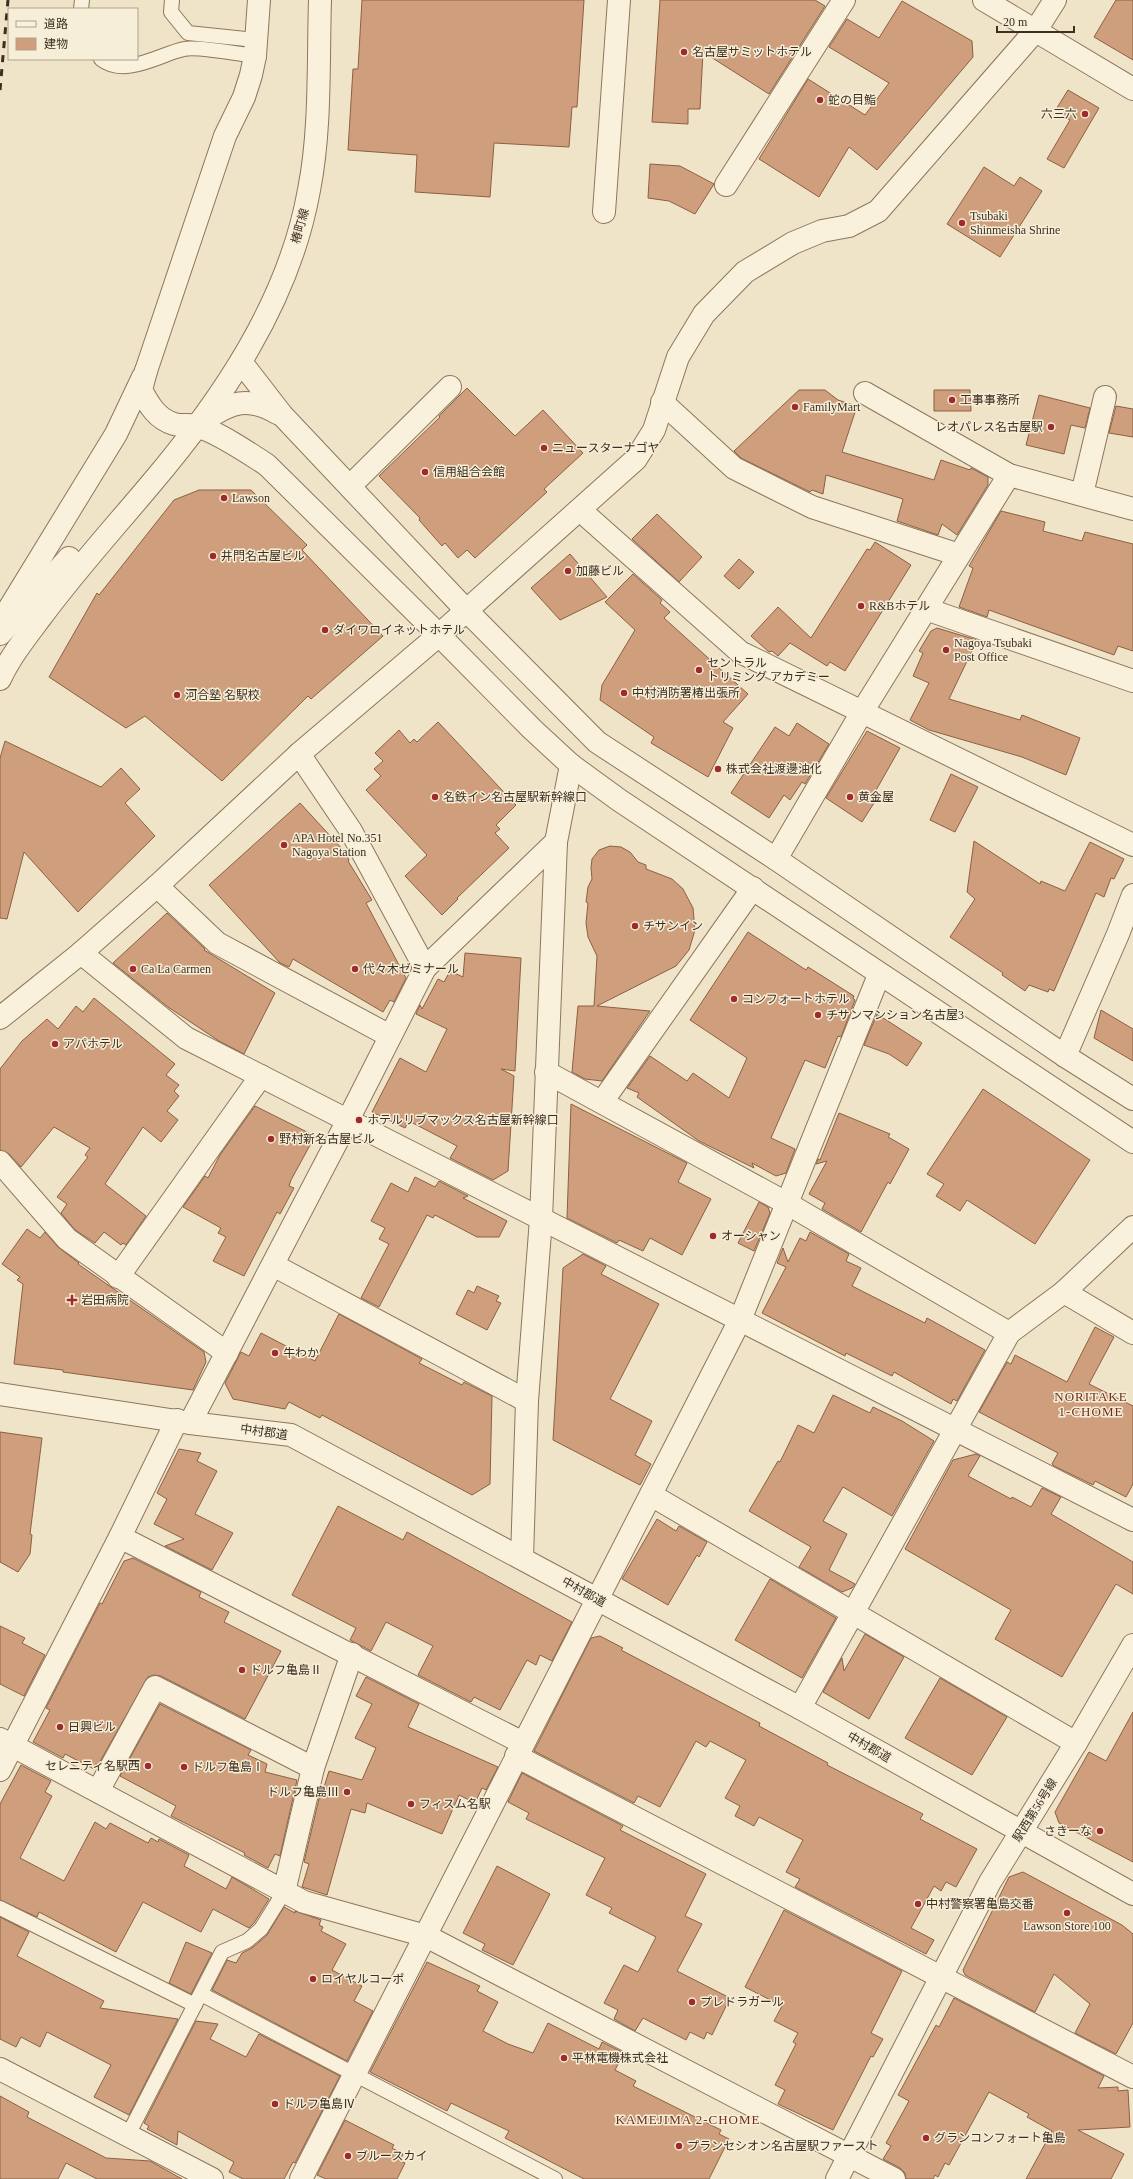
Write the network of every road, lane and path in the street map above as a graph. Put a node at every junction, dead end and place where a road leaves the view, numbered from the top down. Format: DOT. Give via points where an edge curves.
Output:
graph roads {
  1 [pos="172,0"];
  2 [pos="259,0"];
  3 [pos="320,0"];
  4 [pos="619,0"];
  5 [pos="844,0"];
  6 [pos="984,0"];
  7 [pos="1055,0"];
  8 [pos="1036,30"];
  9 [pos="255,48"];
  10 [pos="104,60"];
  11 [pos="1133,89"];
  12 [pos="726,185"];
  13 [pos="604,212"];
  14 [pos="241,362"];
  15 [pos="146,371"];
  16 [pos="450,387"];
  17 [pos="865,393"];
  18 [pos="1105,397"];
  19 [pos="662,402"];
  20 [pos="282,415"];
  21 [pos="196,426"];
  22 [pos="1009,475"];
  23 [pos="350,486"];
  24 [pos="1082,494"];
  25 [pos="1133,509"];
  26 [pos="580,510"];
  27 [pos="958,556"];
  28 [pos="926,609"];
  29 [pos="466,610"];
  30 [pos="0,624"];
  31 [pos="0,634"];
  32 [pos="440,634"];
  33 [pos="0,679"];
  34 [pos="1133,681"];
  35 [pos="862,712"];
  36 [pos="299,754"];
  37 [pos="571,765"];
  38 [pos="556,842"];
  39 [pos="1133,845"];
  40 [pos="776,858"];
  41 [pos="157,886"];
  42 [pos="753,888"];
  43 [pos="1133,895"];
  44 [pos="1126,939"];
  45 [pos="81,953"];
  46 [pos="425,968"];
  47 [pos="879,975"];
  48 [pos="0,1018"];
  49 [pos="390,1036"];
  50 [pos="1065,1056"];
  51 [pos="546,1072"];
  52 [pos="261,1076"];
  53 [pos="1133,1099"];
  54 [pos="602,1102"];
  55 [pos="348,1120"];
  56 [pos="1133,1142"];
  57 [pos="0,1162"];
  58 [pos="788,1204"];
  59 [pos="541,1219"];
  60 [pos="1133,1227"];
  61 [pos="273,1265"];
  62 [pos="118,1277"];
  63 [pos="1064,1292"];
  64 [pos="740,1320"];
  65 [pos="1133,1332"];
  66 [pos="1009,1333"];
  67 [pos="227,1353"];
  68 [pos="0,1394"];
  69 [pos="527,1401"];
  70 [pos="184,1422"];
  71 [pos="956,1430"];
  72 [pos="651,1495"];
  73 [pos="1133,1520"];
  74 [pos="120,1537"];
  75 [pos="522,1558"];
  76 [pos="596,1599"];
  77 [pos="854,1613"];
  78 [pos="352,1654"];
  79 [pos="1130,1658"];
  80 [pos="800,1708"];
  81 [pos="6,1742"];
  82 [pos="1076,1743"];
  83 [pos="519,1749"];
  84 [pos="313,1768"];
  85 [pos="0,1770"];
  86 [pos="98,1792"];
  87 [pos="1020,1833"];
  88 [pos="284,1892"];
  89 [pos="1133,1894"];
  90 [pos="0,1908"];
  91 [pos="426,1936"];
  92 [pos="941,1978"];
  93 [pos="198,2000"];
  94 [pos="0,2068"];
  95 [pos="355,2075"];
  96 [pos="1133,2077"];
  97 [pos="128,2135"];
  98 [pos="849,2156"];
  99 [pos="212,2179"];
  100 [pos="301,2179"];
  101 [pos="555,2179"];
  102 [pos="837,2179"];
  103 [pos="894,2179"];
  1 -- 9 [label="lane" via="171,12 188,33"];
  2 -- 9 [label="street"];
  3 -- 14 [label="street, 椿町線" via="315,142 309,191 296,242 278,290"];
  4 -- 13 [label="street"];
  5 -- 12 [label="street"];
  6 -- 8 [label="street"];
  7 -- 8 [label="street"];
  8 -- 11 [label="street"];
  8 -- 19 [label="street" via="878,211 849,226 822,231 793,243 745,272 704,314 678,357"];
  9 -- 10 [label="lane" via="186,48 134,65 119,66"];
  9 -- 15 [label="street" via="251,75 244,96 225,136"];
  14 -- 20 [label="street"];
  14 -- 21 [label="street, 椿町線"];
  15 -- 21 [label="street" via="141,390 150,406 161,418 175,425"];
  15 -- 30 [label="street" via="116,434 19,589"];
  16 -- 23 [label="street"];
  17 -- 22 [label="street"];
  18 -- 24 [label="street"];
  19 -- 26 [label="street" via="654,430 636,459"];
  19 -- 27 [label="street" via="734,468 812,507"];
  20 -- 21 [label="street" via="250,401 219,410"];
  20 -- 23 [label="street"];
  21 -- 31 [label="street" via="164,445 147,476"];
  21 -- 32 [label="street" via="243,449 267,465"];
  21 -- 33 [label="street, 椿町線" via="176,454 65,585 29,633"];
  22 -- 24 [label="street"];
  22 -- 27 [label="street"];
  23 -- 29 [label="street"];
  24 -- 25 [label="street"];
  26 -- 29 [label="street"];
  26 -- 35 [label="street" via="740,652"];
  27 -- 28 [label="street"];
  28 -- 34 [label="street"];
  28 -- 35 [label="street"];
  29 -- 32 [label="street"];
  29 -- 40 [label="street" via="597,742"];
  32 -- 36 [label="street"];
  32 -- 37 [label="street" via="532,729"];
  35 -- 39 [label="street"];
  35 -- 40 [label="street"];
  36 -- 41 [label="street"];
  36 -- 46 [label="street" via="351,831"];
  37 -- 38 [label="street"];
  37 -- 42 [label="street" via="619,800"];
  38 -- 46 [label="street"];
  38 -- 51 [label="street"];
  40 -- 50 [label="street"];
  41 -- 45 [label="street"];
  41 -- 49 [label="street" via="217,943"];
  42 -- 47 [label="street"];
  42 -- 54 [label="street"];
  43 -- 44 [label="street"];
  44 -- 50 [label="street"];
  45 -- 48 [label="street"];
  45 -- 52 [label="street" via="186,1038"];
  46 -- 49 [label="street"];
  47 -- 56 [label="street"];
  47 -- 58 [label="street"];
  49 -- 55 [label="street"];
  50 -- 53 [label="street"];
  51 -- 54 [label="street"];
  51 -- 59 [label="street"];
  52 -- 55 [label="street"];
  52 -- 62 [label="street"];
  54 -- 58 [label="street"];
  55 -- 59 [label="street"];
  55 -- 61 [label="street"];
  57 -- 62 [label="street" via="66,1239"];
  58 -- 64 [label="street"];
  58 -- 66 [label="street"];
  59 -- 64 [label="street"];
  59 -- 69 [label="street"];
  60 -- 63 [label="street"];
  61 -- 67 [label="street"];
  61 -- 69 [label="street"];
  62 -- 67 [label="street"];
  63 -- 65 [label="street"];
  63 -- 66 [label="street"];
  64 -- 71 [label="street"];
  64 -- 72 [label="street"];
  66 -- 71 [label="street"];
  67 -- 70 [label="street"];
  68 -- 70 [label="street, 中村郡道"];
  69 -- 75 [label="street"];
  70 -- 74 [label="street"];
  70 -- 75 [label="street, 中村郡道" via="291,1435"];
  71 -- 73 [label="street"];
  71 -- 77 [label="street"];
  72 -- 76 [label="street"];
  72 -- 77 [label="street"];
  74 -- 78 [label="street"];
  74 -- 81 [label="street"];
  75 -- 76 [label="street, 中村郡道"];
  76 -- 80 [label="street, 中村郡道"];
  76 -- 83 [label="street"];
  77 -- 80 [label="street"];
  77 -- 82 [label="street"];
  78 -- 83 [label="street"];
  78 -- 84 [label="street"];
  79 -- 82 [label="street, 駅西第56号線"];
  80 -- 87 [label="street, 中村郡道"];
  81 -- 85 [label="street"];
  81 -- 86 [label="street"];
  82 -- 87 [label="street, 駅西第56号線"];
  83 -- 91 [label="street"];
  83 -- 92 [label="street"];
  84 -- 86 [label="street" via="155,1687"];
  84 -- 88 [label="street"];
  86 -- 88 [label="street"];
  87 -- 89 [label="street, 中村郡道"];
  87 -- 92 [label="street, 駅西第56号線" via="990,1882"];
  88 -- 91 [label="street" via="304,1902"];
  88 -- 93 [label="lane" via="261,1929 247,1940 222,1952"];
  90 -- 93 [label="lane"];
  91 -- 95 [label="street"];
  91 -- 98 [label="street"];
  92 -- 96 [label="street"];
  92 -- 98 [label="street, 駅西第56号線"];
  93 -- 95 [label="lane"];
  93 -- 97 [label="lane"];
  94 -- 97 [label="street"];
  95 -- 100 [label="street"];
  95 -- 101 [label="lane"];
  97 -- 99 [label="street"];
  98 -- 102 [label="street, 駅西第56号線"];
  98 -- 103 [label="street"];
}
